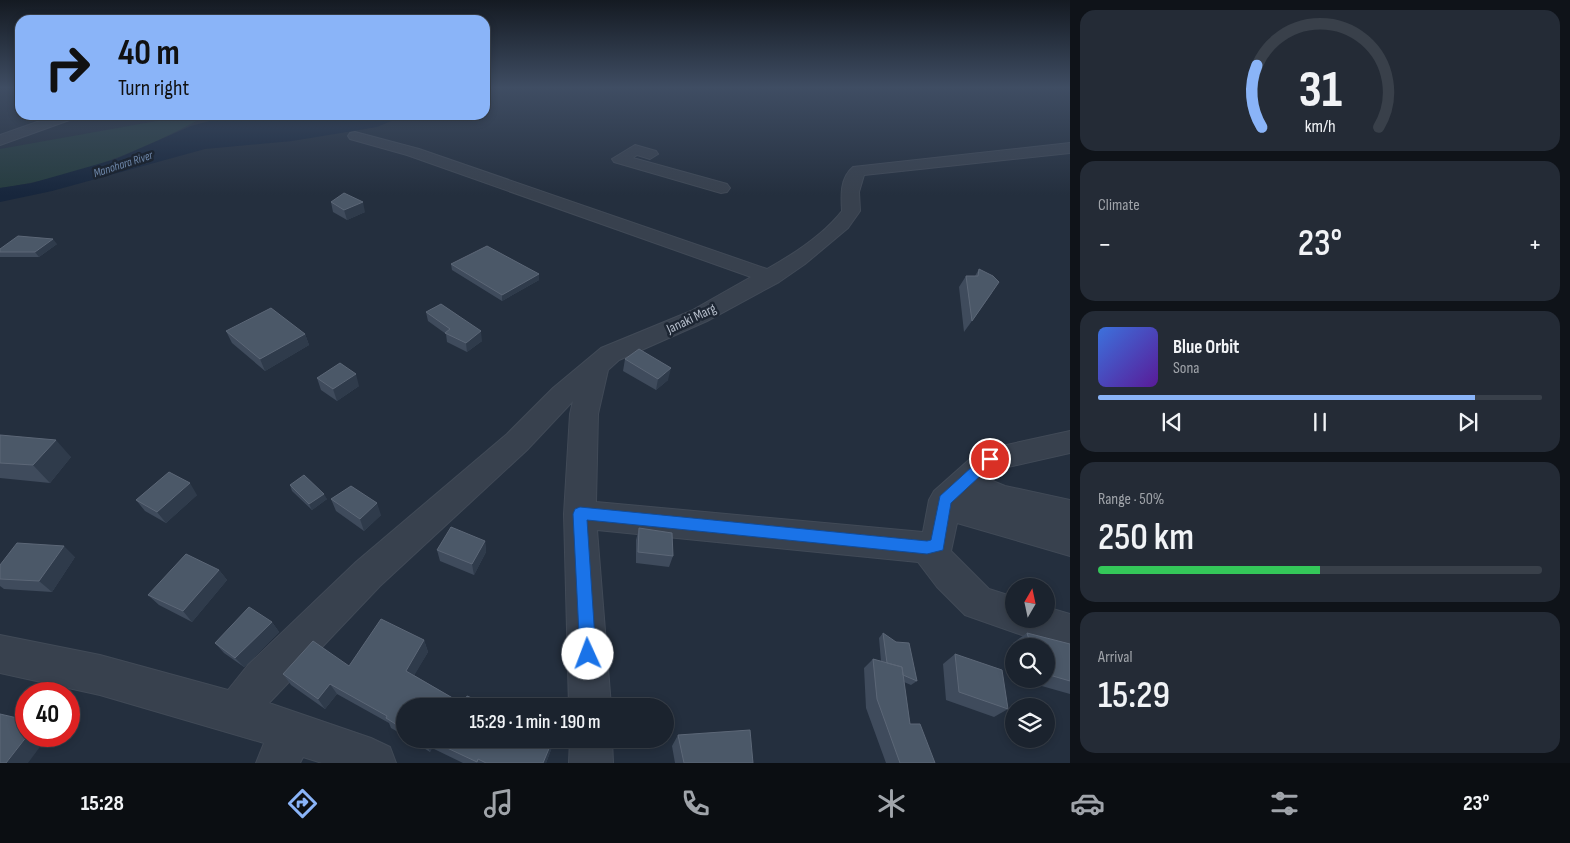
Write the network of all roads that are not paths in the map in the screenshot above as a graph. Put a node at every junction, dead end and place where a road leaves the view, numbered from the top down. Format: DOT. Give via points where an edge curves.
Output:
graph roads {
  1 [pos="46,124"];
  2 [pos="355,136"];
  3 [pos="0,140"];
  4 [pos="1070,148"];
  5 [pos="650,154"];
  6 [pos="721,188"];
  7 [pos="771,276"];
  8 [pos="597,366"];
  9 [pos="1070,442"];
  10 [pos="954,494"];
  11 [pos="580,514"];
  12 [pos="1070,514"];
  13 [pos="1070,541"];
  14 [pos="927,548"];
  15 [pos="1005,612"];
  16 [pos="1054,628"];
  17 [pos="1070,633"];
  18 [pos="0,654"];
  19 [pos="590,698"];
  20 [pos="236,713"];
  21 [pos="285,747"];
  22 [pos="590,748"];
  23 [pos="374,763"];
  24 [pos="591,763"];
  1 -- 3 [label="street"];
  2 -- 7 [label="street" via="413,152"];
  4 -- 7 [label="street, Janaki Marg" via="859,171 854,175 850,192 851,211 841,224 798,260"];
  5 -- 6 [label="street" via="635,150 620,159"];
  7 -- 8 [label="street, Janaki Marg" via="699,316 610,354"];
  8 -- 11 [label="street" via="584,414"];
  8 -- 20 [label="street, Janaki Marg" via="368,574 262,679"];
  9 -- 10 [label="street" via="990,459"];
  10 -- 12 [label="street" via="1002,499"];
  10 -- 13 [label="street"];
  10 -- 14 [label="street" via="937,545"];
  11 -- 14 [label="street"];
  11 -- 19 [label="street"];
  14 -- 15 [label="street" via="978,603"];
  16 -- 17 [label="street"];
  18 -- 20 [label="street" via="100,675"];
  20 -- 21 [label="street"];
  21 -- 23 [label="street" via="356,753"];
  22 -- 24 [label="street"];
}
